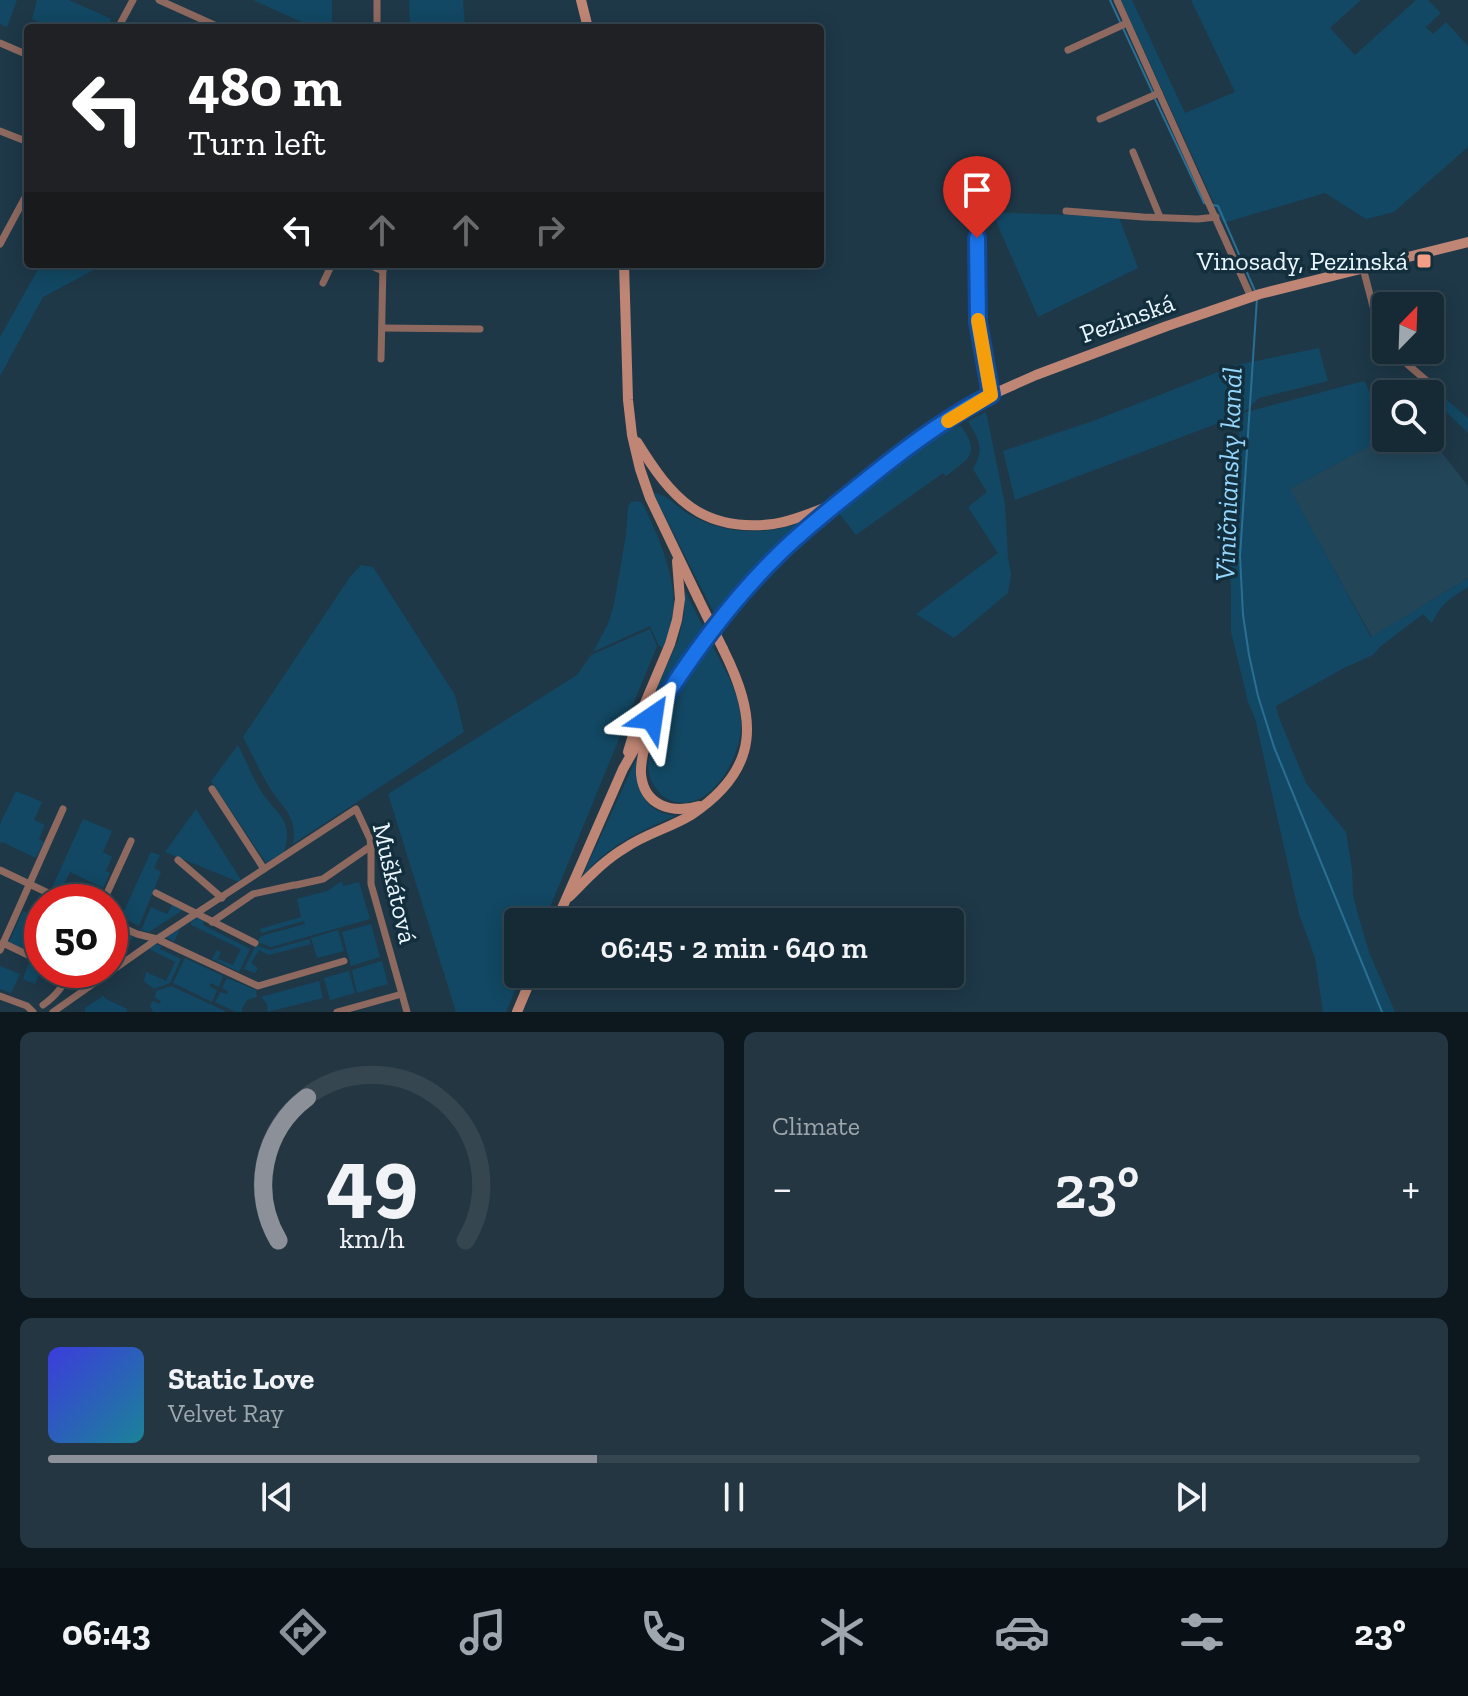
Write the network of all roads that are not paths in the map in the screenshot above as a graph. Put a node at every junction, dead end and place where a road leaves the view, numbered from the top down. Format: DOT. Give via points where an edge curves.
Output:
graph roads {
  1 [pos="133,0"];
  2 [pos="159,0"];
  3 [pos="377,0"];
  4 [pos="581,0"];
  5 [pos="1117,0"];
  6 [pos="1127,23"];
  7 [pos="120,24"];
  8 [pos="212,24"];
  9 [pos="377,24"];
  10 [pos="587,24"];
  11 [pos="0,43"];
  12 [pos="1068,50"];
  13 [pos="24,53"];
  14 [pos="1159,93"];
  15 [pos="1100,119"];
  16 [pos="0,131"];
  17 [pos="24,140"];
  18 [pos="1133,152"];
  19 [pos="24,199"];
  20 [pos="979,209"];
  21 [pos="1066,211"];
  22 [pos="1160,217"];
  23 [pos="1216,217"];
  24 [pos="1467,239"];
  25 [pos="0,244"];
  26 [pos="330,268"];
  27 [pos="383,268"];
  28 [pos="624,268"];
  29 [pos="1363,268"];
  30 [pos="323,283"];
  31 [pos="1255,296"];
  32 [pos="1372,302"];
  33 [pos="382,328"];
  34 [pos="480,329"];
  35 [pos="381,359"];
  36 [pos="1407,364"];
  37 [pos="1426,380"];
  38 [pos="991,395"];
  39 [pos="632,435"];
  40 [pos="837,504"];
  41 [pos="677,555"];
  42 [pos="652,718"];
  43 [pos="623,769"];
  44 [pos="212,789"];
  45 [pos="708,802"];
  46 [pos="63,809"];
  47 [pos="131,841"];
  48 [pos="371,846"];
  49 [pos="178,860"];
  50 [pos="264,869"];
  51 [pos="0,870"];
  52 [pos="30,884"];
  53 [pos="111,884"];
  54 [pos="156,893"];
  55 [pos="24,897"];
  56 [pos="222,898"];
  57 [pos="565,901"];
  58 [pos="562,908"];
  59 [pos="197,914"];
  60 [pos="212,922"];
  61 [pos="128,930"];
  62 [pos="137,934"];
  63 [pos="157,939"];
  64 [pos="255,943"];
  65 [pos="2,946"];
  66 [pos="140,951"];
  67 [pos="24,954"];
  68 [pos="344,961"];
  69 [pos="62,988"];
  70 [pos="527,988"];
  71 [pos="402,994"];
  72 [pos="0,996"];
  73 [pos="43,1005"];
  74 [pos="33,1012"];
  75 [pos="53,1012"];
  76 [pos="337,1012"];
  77 [pos="407,1012"];
  78 [pos="517,1012"];
  1 -- 7 [label="street"];
  2 -- 8 [label="street"];
  3 -- 9 [label="street"];
  4 -- 10 [label="main road"];
  5 -- 6 [label="street"];
  6 -- 12 [label="street"];
  6 -- 14 [label="street"];
  11 -- 13 [label="street"];
  14 -- 15 [label="street"];
  14 -- 23 [label="street"];
  16 -- 17 [label="street"];
  18 -- 22 [label="street"];
  19 -- 25 [label="street"];
  20 -- 38 [label="street" via="978,322"];
  21 -- 22 [label="street"];
  22 -- 23 [label="street"];
  23 -- 31 [label="street"];
  24 -- 29 [label="main road, Pezinská"];
  26 -- 30 [label="street"];
  27 -- 33 [label="street"];
  28 -- 39 [label="main road"];
  29 -- 31 [label="main road, Pezinská"];
  29 -- 32 [label="street"];
  31 -- 38 [label="main road, Pezinská"];
  33 -- 34 [label="street"];
  33 -- 35 [label="street"];
  36 -- 37 [label="street"];
  38 -- 40 [label="main road, Pezinská" via="929,432"];
  39 -- 40 [label="main road" via="671,491 715,519 775,524"];
  39 -- 41 [label="main road" via="644,483"];
  40 -- 42 [label="main road, Pezinská" via="749,585 702,642"];
  41 -- 43 [label="main road" via="677,620"];
  41 -- 45 [label="main road, bridge" via="744,698 747,721 742,757 723,789"];
  42 -- 43 [label="main road, Pezinská"];
  42 -- 45 [label="main road" via="641,773 647,791 670,810"];
  43 -- 57 [label="main road"];
  44 -- 50 [label="street"];
  45 -- 57 [label="main road" via="616,853"];
  46 -- 52 [label="street"];
  47 -- 53 [label="street"];
  48 -- 50 [label="street, Muškátová" via="356,809"];
  48 -- 60 [label="street" via="323,879 253,894"];
  48 -- 71 [label="street, Muškátová" via="371,884"];
  49 -- 56 [label="street"];
  50 -- 56 [label="street"];
  51 -- 52 [label="street"];
  54 -- 59 [label="street"];
  55 -- 65 [label="street"];
  56 -- 59 [label="street"];
  57 -- 58 [label="main road"];
  59 -- 60 [label="street"];
  59 -- 63 [label="street"];
  60 -- 64 [label="street"];
  61 -- 62 [label="street"];
  62 -- 63 [label="street"];
  62 -- 66 [label="street"];
  63 -- 66 [label="street"];
  63 -- 68 [label="street" via="258,986"];
  65 -- 67 [label="street"];
  66 -- 75 [label="street"];
  69 -- 73 [label="street"];
  70 -- 78 [label="main road"];
  71 -- 76 [label="street"];
  71 -- 77 [label="street, Muškátová"];
  72 -- 74 [label="street"];
}
